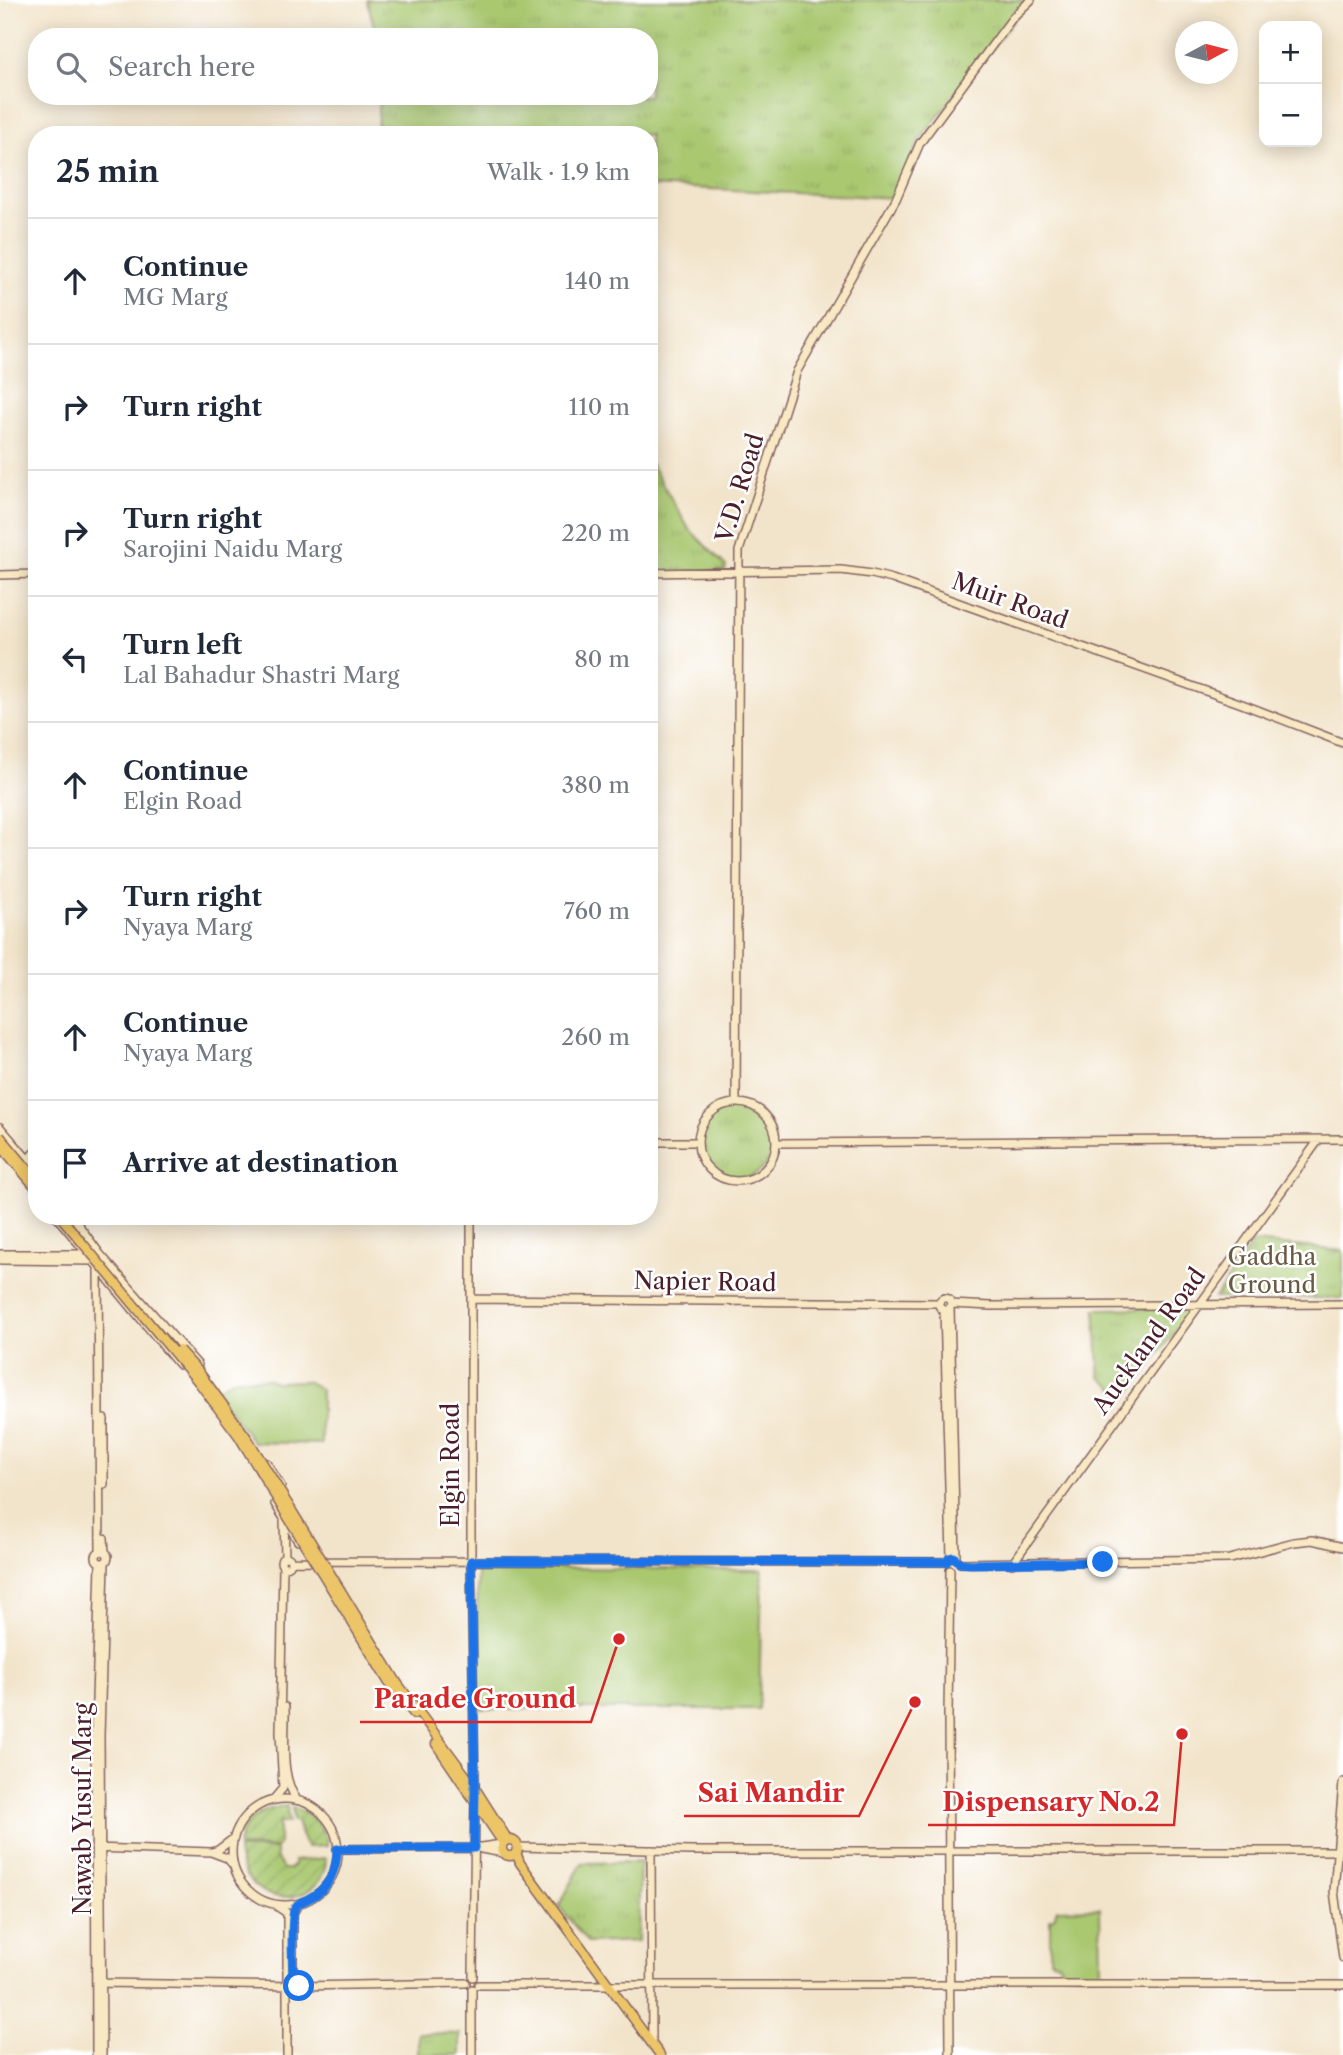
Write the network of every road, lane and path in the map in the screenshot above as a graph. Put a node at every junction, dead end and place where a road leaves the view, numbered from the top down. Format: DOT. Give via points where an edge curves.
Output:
graph roads {
  1 [pos="1031,0"];
  2 [pos="738,572"];
  3 [pos="658,573"];
  4 [pos="28,574"];
  5 [pos="0,575"];
  6 [pos="1343,743"];
  7 [pos="736,1103"];
  8 [pos="0,1127"];
  9 [pos="0,1136"];
  10 [pos="1343,1139"];
  11 [pos="1318,1140"];
  12 [pos="658,1142"];
  13 [pos="698,1142"];
  14 [pos="776,1143"];
  15 [pos="0,1147"];
  16 [pos="28,1158"];
  17 [pos="28,1160"];
  18 [pos="18,1169"];
  19 [pos="28,1169"];
  20 [pos="28,1180"];
  21 [pos="28,1181"];
  22 [pos="64,1225"];
  23 [pos="66,1225"];
  24 [pos="76,1225"];
  25 [pos="76,1225"];
  26 [pos="471,1225"];
  27 [pos="0,1254"];
  28 [pos="102,1257"];
  29 [pos="87,1259"];
  30 [pos="0,1260"];
  31 [pos="98,1270"];
  32 [pos="106,1278"];
  33 [pos="471,1299"];
  34 [pos="1198,1304"];
  35 [pos="1343,1304"];
  36 [pos="946,1306"];
  37 [pos="284,1518"];
  38 [pos="1343,1547"];
  39 [pos="103,1552"];
  40 [pos="325,1560"];
  41 [pos="471,1561"];
  42 [pos="953,1562"];
  43 [pos="286,1563"];
  44 [pos="312,1563"];
  45 [pos="1012,1564"];
  46 [pos="397,1689"];
  47 [pos="1343,1782"];
  48 [pos="475,1788"];
  49 [pos="475,1798"];
  50 [pos="272,1800"];
  51 [pos="298,1801"];
  52 [pos="235,1837"];
  53 [pos="97,1848"];
  54 [pos="474,1848"];
  55 [pos="509,1848"];
  56 [pos="337,1849"];
  57 [pos="651,1850"];
  58 [pos="949,1851"];
  59 [pos="1336,1851"];
  60 [pos="211,1852"];
  61 [pos="235,1868"];
  62 [pos="1339,1892"];
  63 [pos="299,1903"];
  64 [pos="271,1904"];
  65 [pos="1343,1958"];
  66 [pos="101,1983"];
  67 [pos="474,1984"];
  68 [pos="606,1985"];
  69 [pos="652,1985"];
  70 [pos="1343,1985"];
  71 [pos="291,1986"];
  72 [pos="950,1986"];
  73 [pos="655,2051"];
  74 [pos="96,2055"];
  75 [pos="102,2055"];
  76 [pos="289,2055"];
  77 [pos="472,2055"];
  78 [pos="950,2055"];
  1 -- 2 [label="street, V.D. Road" via="1013,17 920,143 896,199 797,371 739,551"];
  2 -- 3 [label="street, Muir Road"];
  2 -- 6 [label="street, Muir Road" via="872,573"];
  2 -- 7 [label="street, V.D. Road"];
  4 -- 5 [label="street"];
  7 -- 13 [label="street" via="712,1112 701,1126"];
  7 -- 14 [label="street" via="765,1114"];
  8 -- 16 [label="street"];
  9 -- 19 [label="main road, bridge"];
  10 -- 11 [label="street"];
  11 -- 14 [label="street"];
  11 -- 34 [label="street, Auckland Road"];
  12 -- 13 [label="street"];
  13 -- 14 [label="street" via="713,1174 736,1182 760,1175 774,1155"];
  15 -- 18 [label="street"];
  15 -- 20 [label="main road, bridge"];
  17 -- 18 [label="street"];
  18 -- 21 [label="street"];
  22 -- 29 [label="street"];
  23 -- 46 [label="main road, bridge" via="238,1435"];
  24 -- 46 [label="main road, bridge" via="245,1434"];
  25 -- 28 [label="street"];
  26 -- 33 [label="street, Elgin Road"];
  27 -- 29 [label="street"];
  28 -- 29 [label="street"];
  28 -- 40 [label="street" via="198,1365 244,1427"];
  29 -- 30 [label="street"];
  29 -- 31 [label="street"];
  31 -- 32 [label="street"];
  31 -- 39 [label="street"];
  32 -- 37 [label="street" via="237,1438"];
  32 -- 39 [label="street"];
  33 -- 36 [label="street, Napier Road"];
  33 -- 41 [label="street, Elgin Road"];
  34 -- 35 [label="street, Napier Road"];
  34 -- 36 [label="street, Napier Road"];
  34 -- 45 [label="street, Auckland Road"];
  36 -- 42 [label="street"];
  37 -- 43 [label="street"];
  37 -- 44 [label="street"];
  38 -- 45 [label="street" via="1312,1540 1230,1559"];
  39 -- 53 [label="street, Nawab Yusuf Marg" via="108,1558 103,1563"];
  40 -- 41 [label="street"];
  40 -- 44 [label="street"];
  40 -- 46 [label="street" via="401,1681"];
  41 -- 42 [label="street"];
  41 -- 48 [label="street, Elgin Road"];
  42 -- 45 [label="street"];
  42 -- 58 [label="street"];
  43 -- 44 [label="street"];
  43 -- 50 [label="street" via="280,1733 283,1788"];
  43 -- 51 [label="street" via="287,1778"];
  44 -- 46 [label="street" via="390,1690"];
  46 -- 48 [label="main road"];
  46 -- 49 [label="main road"];
  47 -- 59 [label="street"];
  48 -- 49 [label="street, Elgin Road"];
  48 -- 55 [label="main road"];
  49 -- 54 [label="street, Elgin Road"];
  49 -- 55 [label="main road"];
  50 -- 51 [label="street"];
  50 -- 52 [label="street" via="249,1814"];
  51 -- 56 [label="street" via="325,1818"];
  52 -- 60 [label="street"];
  52 -- 61 [label="street"];
  53 -- 60 [label="street"];
  53 -- 66 [label="street, Nawab Yusuf Marg"];
  53 -- 74 [label="street, Nawab Yusuf Marg"];
  54 -- 55 [label="street"];
  54 -- 56 [label="street"];
  54 -- 67 [label="street, Elgin Road"];
  55 -- 57 [label="street"];
  55 -- 68 [label="main road"];
  56 -- 63 [label="street" via="328,1883"];
  57 -- 58 [label="street"];
  57 -- 69 [label="street"];
  58 -- 59 [label="street"];
  58 -- 72 [label="street"];
  59 -- 62 [label="street"];
  60 -- 61 [label="street" via="227,1858"];
  61 -- 64 [label="street" via="250,1892"];
  62 -- 65 [label="street"];
  63 -- 64 [label="street"];
  63 -- 71 [label="street" via="293,1913"];
  64 -- 71 [label="street" via="287,1913"];
  66 -- 71 [label="street"];
  66 -- 75 [label="street, Nawab Yusuf Marg"];
  67 -- 68 [label="street"];
  67 -- 71 [label="street"];
  67 -- 77 [label="street, Elgin Road"];
  68 -- 69 [label="street"];
  68 -- 73 [label="main road"];
  69 -- 72 [label="street"];
  69 -- 73 [label="street"];
  70 -- 72 [label="street"];
  71 -- 76 [label="street"];
  72 -- 78 [label="street"];
}
